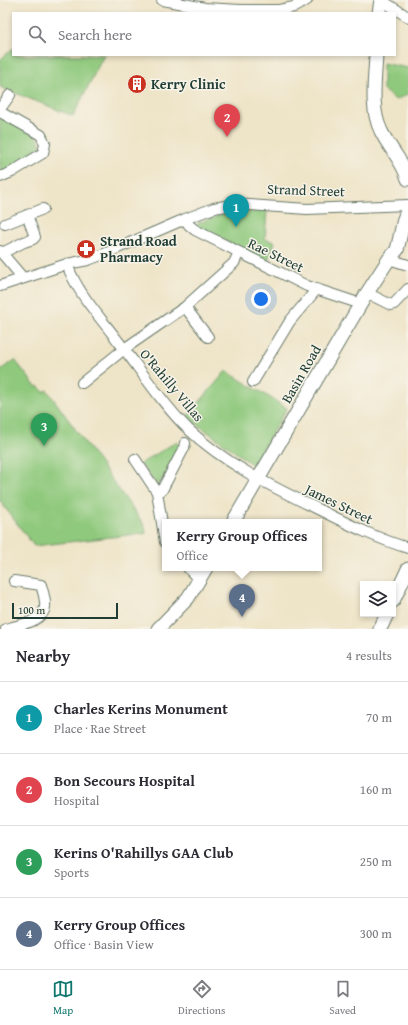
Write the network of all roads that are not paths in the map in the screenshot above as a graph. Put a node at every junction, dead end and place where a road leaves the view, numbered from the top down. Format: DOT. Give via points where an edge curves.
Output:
graph roads {
  1 [pos="162,0"];
  2 [pos="306,0"];
  3 [pos="381,0"];
  4 [pos="379,12"];
  5 [pos="408,17"];
  6 [pos="376,56"];
  7 [pos="10,95"];
  8 [pos="0,111"];
  9 [pos="0,177"];
  10 [pos="408,179"];
  11 [pos="408,208"];
  12 [pos="43,209"];
  13 [pos="27,215"];
  14 [pos="185,219"];
  15 [pos="5,224"];
  16 [pos="1,252"];
  17 [pos="240,252"];
  18 [pos="389,259"];
  19 [pos="67,264"];
  20 [pos="408,265"];
  21 [pos="24,278"];
  22 [pos="0,286"];
  23 [pos="408,289"];
  24 [pos="316,290"];
  25 [pos="367,294"];
  26 [pos="185,306"];
  27 [pos="208,337"];
  28 [pos="124,349"];
  29 [pos="253,382"];
  30 [pos="82,383"];
  31 [pos="185,443"];
  32 [pos="134,459"];
  33 [pos="259,479"];
  34 [pos="157,492"];
  35 [pos="235,519"];
  36 [pos="162,523"];
  37 [pos="408,548"];
  38 [pos="408,569"];
  39 [pos="191,571"];
  40 [pos="204,571"];
  41 [pos="198,579"];
  42 [pos="14,581"];
  43 [pos="396,595"];
  44 [pos="386,617"];
  45 [pos="6,629"];
  46 [pos="158,629"];
  47 [pos="380,629"];
  1 -- 2 [label="street" via="221,10 279,10 294,7"];
  3 -- 4 [label="main road"];
  3 -- 5 [label="street"];
  6 -- 10 [label="main road" via="374,104 377,120"];
  7 -- 8 [label="street"];
  8 -- 9 [label="street" via="41,135 45,144 43,153"];
  11 -- 14 [label="street, Strand Street" via="307,209 231,205 206,210"];
  11 -- 18 [label="main road, Basin Road" via="397,250"];
  12 -- 13 [label="street"];
  13 -- 15 [label="street"];
  13 -- 16 [label="street" via="35,237"];
  14 -- 17 [label="street, Rae Street" via="195,230"];
  14 -- 19 [label="street, Strand Street" via="104,254"];
  16 -- 21 [label="street"];
  17 -- 24 [label="street, Rae Street"];
  17 -- 26 [label="street, O'Rahilly Villas" via="234,263"];
  18 -- 20 [label="street"];
  18 -- 25 [label="main road, Basin Road"];
  19 -- 21 [label="street, Strand Street"];
  19 -- 28 [label="street, O'Rahilly Villas" via="78,289"];
  21 -- 22 [label="street, Strand Street"];
  23 -- 25 [label="street, Rae Street" via="391,305"];
  24 -- 25 [label="street, Rae Street"];
  24 -- 29 [label="street" via="290,321"];
  25 -- 33 [label="main road, Basin Road"];
  26 -- 27 [label="street"];
  26 -- 28 [label="street, O'Rahilly Villas"];
  28 -- 30 [label="street, O'Rahilly Villas"];
  28 -- 33 [label="street, O'Rahilly Villas" via="188,429 217,453"];
  31 -- 34 [label="street" via="162,490"];
  32 -- 34 [label="street"];
  33 -- 35 [label="main road, Basin Road"];
  33 -- 37 [label="street, James Street" via="372,536"];
  34 -- 36 [label="street"];
  38 -- 43 [label="main road"];
  39 -- 41 [label="street"];
  40 -- 41 [label="main road"];
  41 -- 46 [label="main road" via="188,598"];
  42 -- 45 [label="street" via="42,585 45,608 34,620"];
  44 -- 47 [label="main road"];
}
